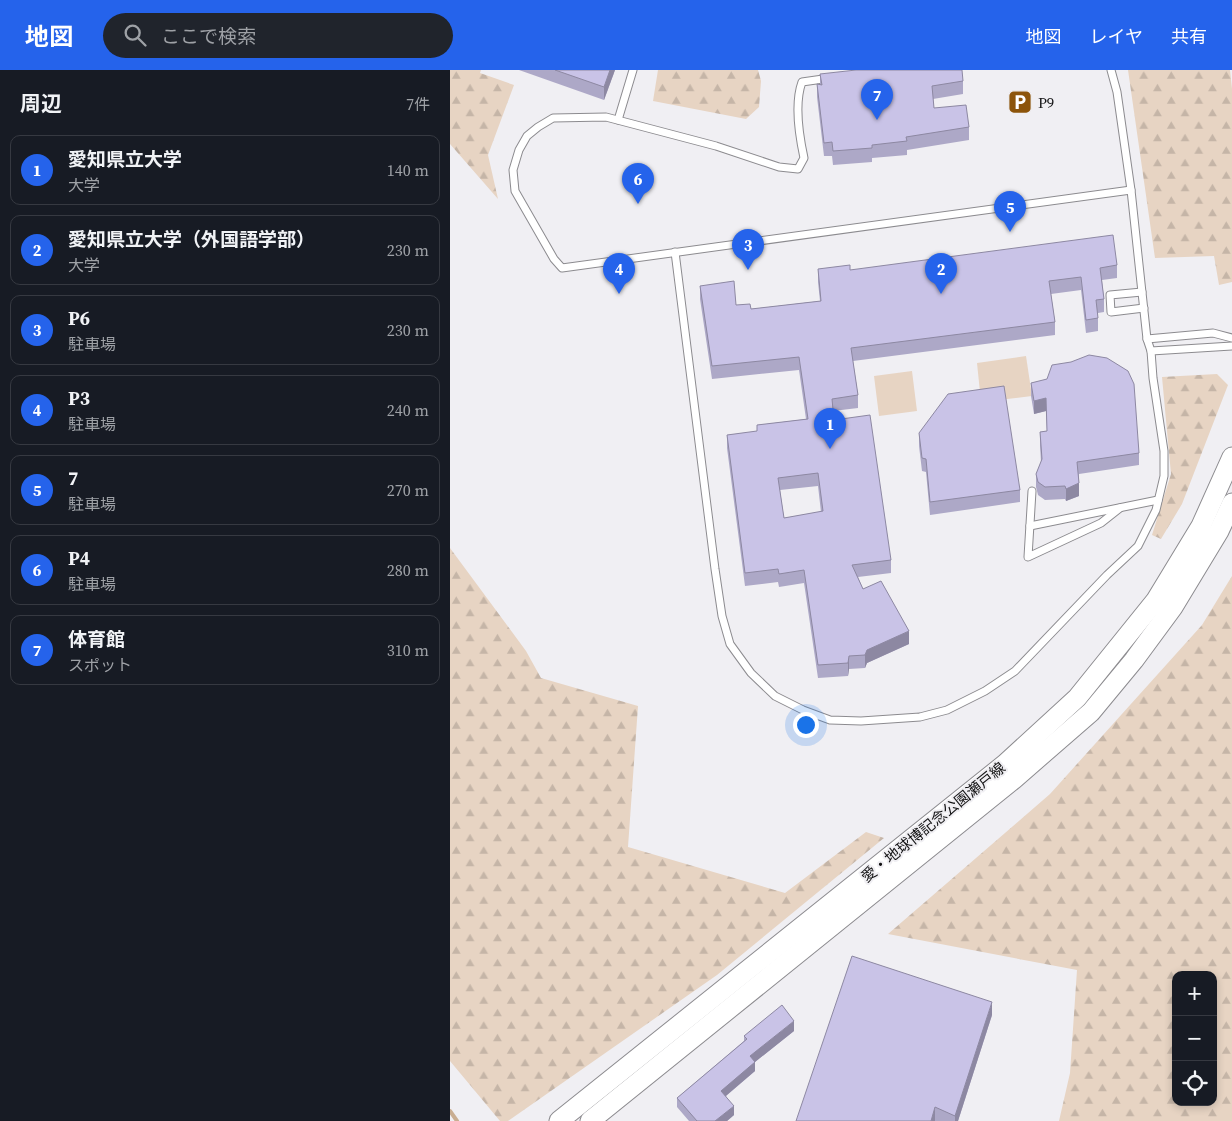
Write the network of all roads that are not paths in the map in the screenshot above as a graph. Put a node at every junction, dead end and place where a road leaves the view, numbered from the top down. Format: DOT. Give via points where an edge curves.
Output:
graph roads {
  1 [pos="633,70"];
  2 [pos="1111,70"];
  3 [pos="835,77"];
  4 [pos="618,120"];
  5 [pos="1130,190"];
  6 [pos="675,252"];
  7 [pos="1142,292"];
  8 [pos="1144,308"];
  9 [pos="1232,338"];
  10 [pos="1147,339"];
  11 [pos="1232,346"];
  12 [pos="1151,351"];
  13 [pos="1232,457"];
  14 [pos="1032,490"];
  15 [pos="1158,500"];
  16 [pos="1232,503"];
  17 [pos="1120,508"];
  18 [pos="1030,526"];
  19 [pos="559,1121"];
  20 [pos="590,1121"];
  1 -- 4 [label="lane"];
  2 -- 5 [label="lane" via="1118,92"];
  3 -- 4 [label="lane" via="802,82 798,93 800,142 804,158 798,169 779,167 716,146"];
  4 -- 6 [label="lane" via="606,117 553,118 538,127 527,136 519,150 513,170 515,191 562,268"];
  5 -- 6 [label="lane"];
  5 -- 7 [label="lane"];
  6 -- 15 [label="lane" via="722,616 730,644 751,673 775,696 830,720 861,721 920,717 947,710 985,691 1015,671 1138,546"];
  7 -- 8 [label="lane"];
  7 -- 8 [label="lane" via="1110,295 1111,312"];
  8 -- 10 [label="lane"];
  9 -- 10 [label="lane" via="1213,333"];
  10 -- 12 [label="lane"];
  11 -- 12 [label="lane"];
  12 -- 15 [label="lane" via="1164,451 1164,476"];
  13 -- 19 [label="main road, 愛・地球博記念公園瀬戸線" via="1202,526 1156,600 1077,698 1005,764"];
  14 -- 18 [label="lane"];
  15 -- 17 [label="lane"];
  16 -- 20 [label="main road, 愛・地球博記念公園瀬戸線" via="1219,531 1173,607 1091,712 1014,779"];
  17 -- 18 [label="lane"];
  17 -- 18 [label="lane" via="1101,523 1028,557"];
}
